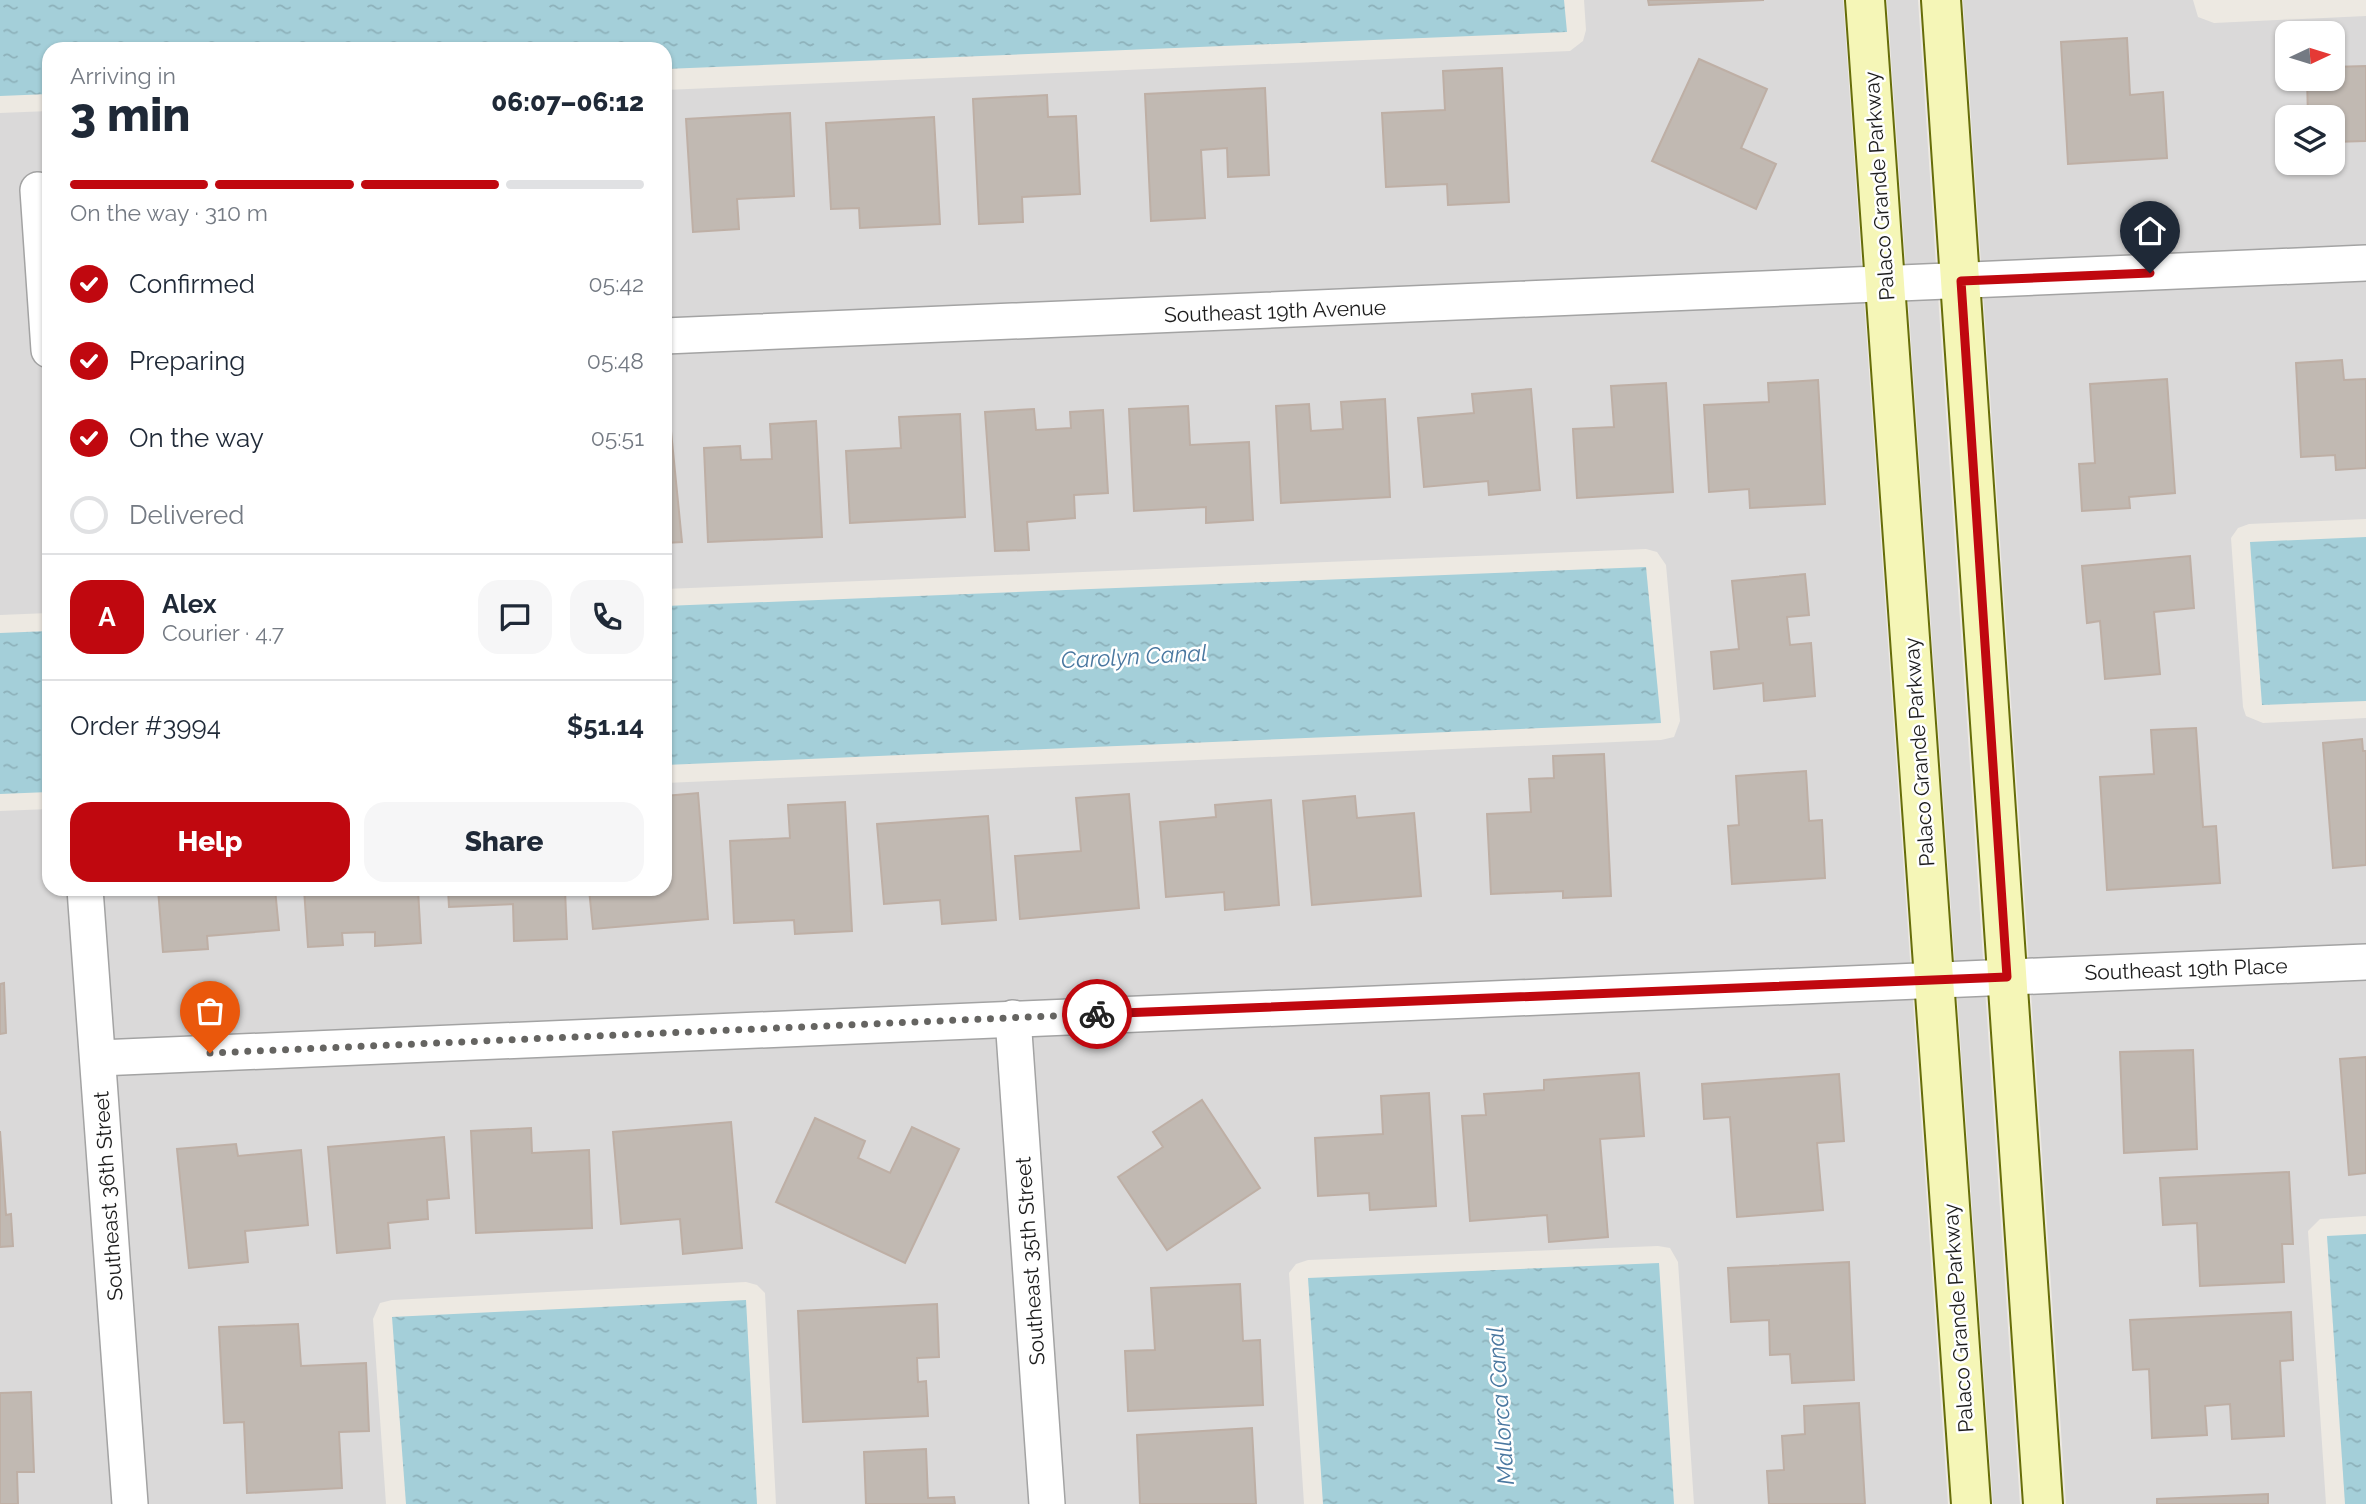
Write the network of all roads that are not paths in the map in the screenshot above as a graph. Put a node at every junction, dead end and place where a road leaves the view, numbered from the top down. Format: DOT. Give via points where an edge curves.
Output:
graph roads {
  1 [pos="1866,0"];
  2 [pos="1941,0"];
  3 [pos="38,190"];
  4 [pos="42,248"];
  5 [pos="2366,263"];
  6 [pos="1961,281"];
  7 [pos="1886,286"];
  8 [pos="672,336"];
  9 [pos="86,896"];
  10 [pos="2366,962"];
  11 [pos="2007,977"];
  12 [pos="1934,980"];
  13 [pos="1013,1018"];
  14 [pos="99,1058"];
  15 [pos="130,1504"];
  16 [pos="1047,1504"];
  17 [pos="1971,1504"];
  18 [pos="2043,1504"];
  1 -- 7 [label="street, Palaco Grande Parkway"];
  2 -- 6 [label="street"];
  3 -- 4 [label="street"];
  5 -- 6 [label="street"];
  6 -- 7 [label="street, Southeast 19th Avenue"];
  6 -- 11 [label="street"];
  7 -- 8 [label="street, Southeast 19th Avenue"];
  7 -- 12 [label="street, Palaco Grande Parkway"];
  9 -- 14 [label="street, Southeast 36th Street"];
  10 -- 11 [label="street, Southeast 19th Place"];
  11 -- 12 [label="street, Southeast 19th Place"];
  11 -- 18 [label="street"];
  12 -- 13 [label="street"];
  12 -- 17 [label="street, Palaco Grande Parkway"];
  13 -- 14 [label="street"];
  13 -- 16 [label="street, Southeast 35th Street"];
  14 -- 15 [label="street, Southeast 36th Street"];
}
